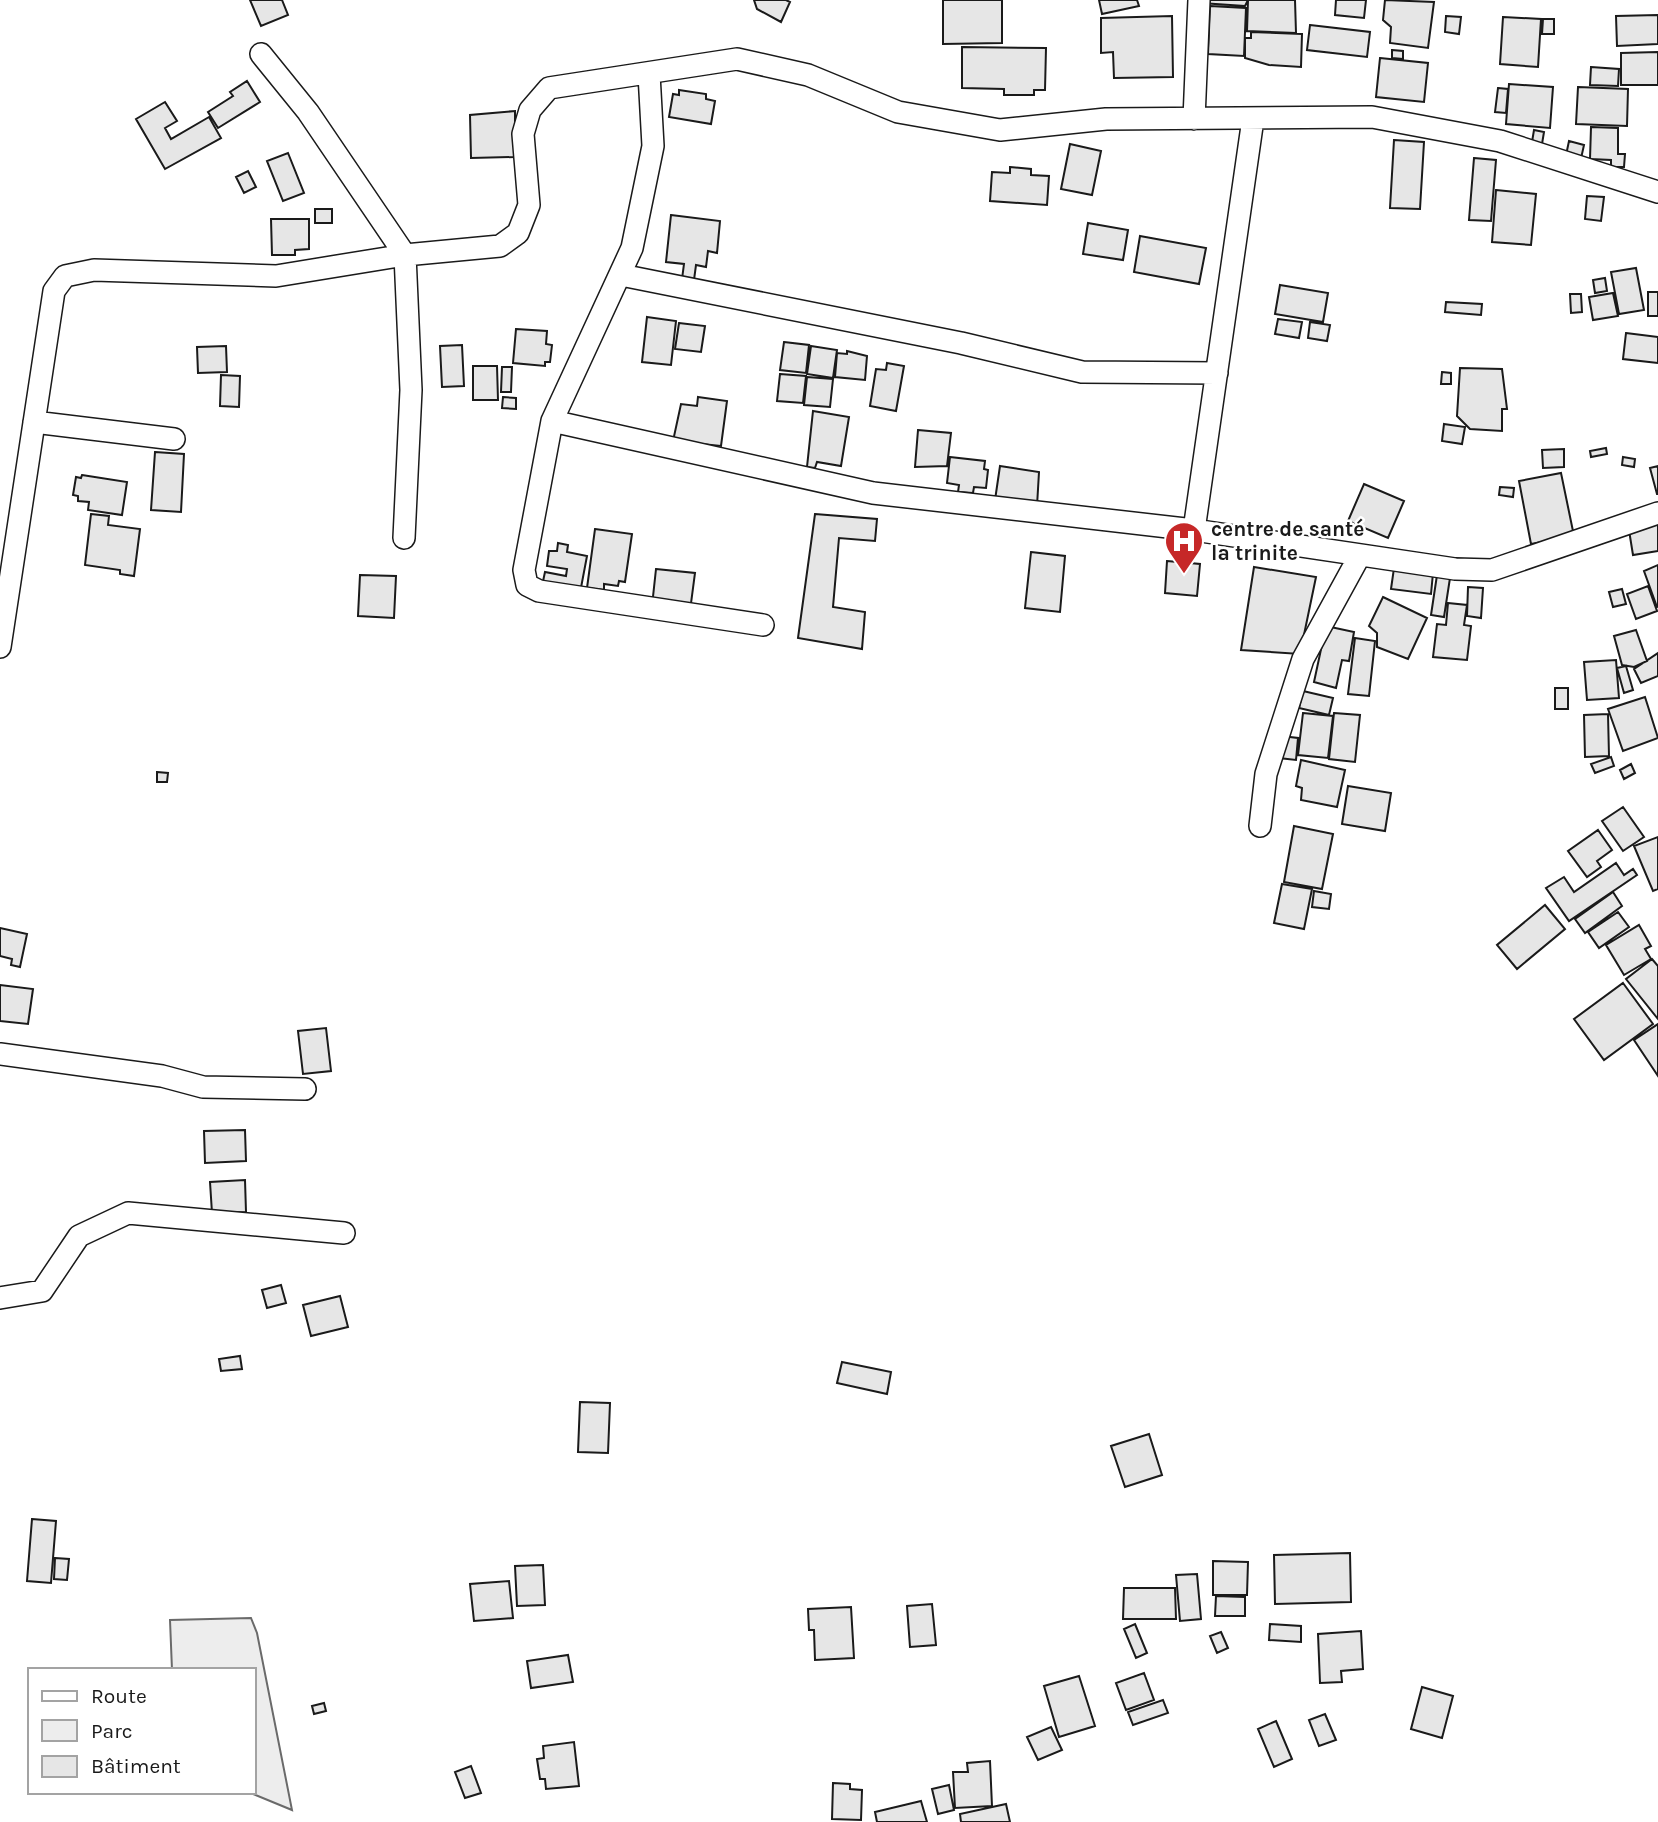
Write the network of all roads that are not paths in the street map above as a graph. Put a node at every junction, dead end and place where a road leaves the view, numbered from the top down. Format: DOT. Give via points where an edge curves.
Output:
graph roads {
  1 [pos="1199,0"];
  2 [pos="261,54"];
  3 [pos="649,74"];
  4 [pos="1194,119"];
  5 [pos="1253,119"];
  6 [pos="1658,192"];
  7 [pos="405,255"];
  8 [pos="621,275"];
  9 [pos="1217,373"];
  10 [pos="552,421"];
  11 [pos="34,422"];
  12 [pos="174,439"];
  13 [pos="1658,513"];
  14 [pos="1194,530"];
  15 [pos="404,538"];
  16 [pos="1360,555"];
  17 [pos="764,625"];
  18 [pos="0,647"];
  19 [pos="1260,826"];
  20 [pos="0,1054"];
  21 [pos="305,1089"];
  22 [pos="344,1233"];
  23 [pos="0,1298"];
  1 -- 4 [label="street"];
  2 -- 7 [label="street" via="308,112"];
  3 -- 4 [label="street" via="737,59 808,75 898,112 1000,130 1106,119"];
  3 -- 7 [label="street" via="549,88 530,110 523,134 529,205 518,233 500,246"];
  3 -- 8 [label="street" via="653,146 632,248"];
  4 -- 5 [label="street"];
  5 -- 6 [label="street" via="1372,117 1500,141"];
  5 -- 9 [label="street"];
  7 -- 11 [label="street" via="276,276 94,270 65,276 54,291"];
  7 -- 15 [label="street" via="411,390"];
  8 -- 9 [label="street" via="1082,372"];
  8 -- 10 [label="street"];
  9 -- 14 [label="street"];
  10 -- 14 [label="street" via="873,493"];
  10 -- 17 [label="street" via="524,570 527,584 539,591"];
  11 -- 12 [label="street"];
  11 -- 18 [label="street"];
  13 -- 16 [label="street" via="1492,570"];
  14 -- 16 [label="street"];
  16 -- 19 [label="street" via="1303,659 1266,774"];
  20 -- 21 [label="street" via="162,1076 203,1087"];
  22 -- 23 [label="street" via="128,1213 79,1236 42,1291"];
}
